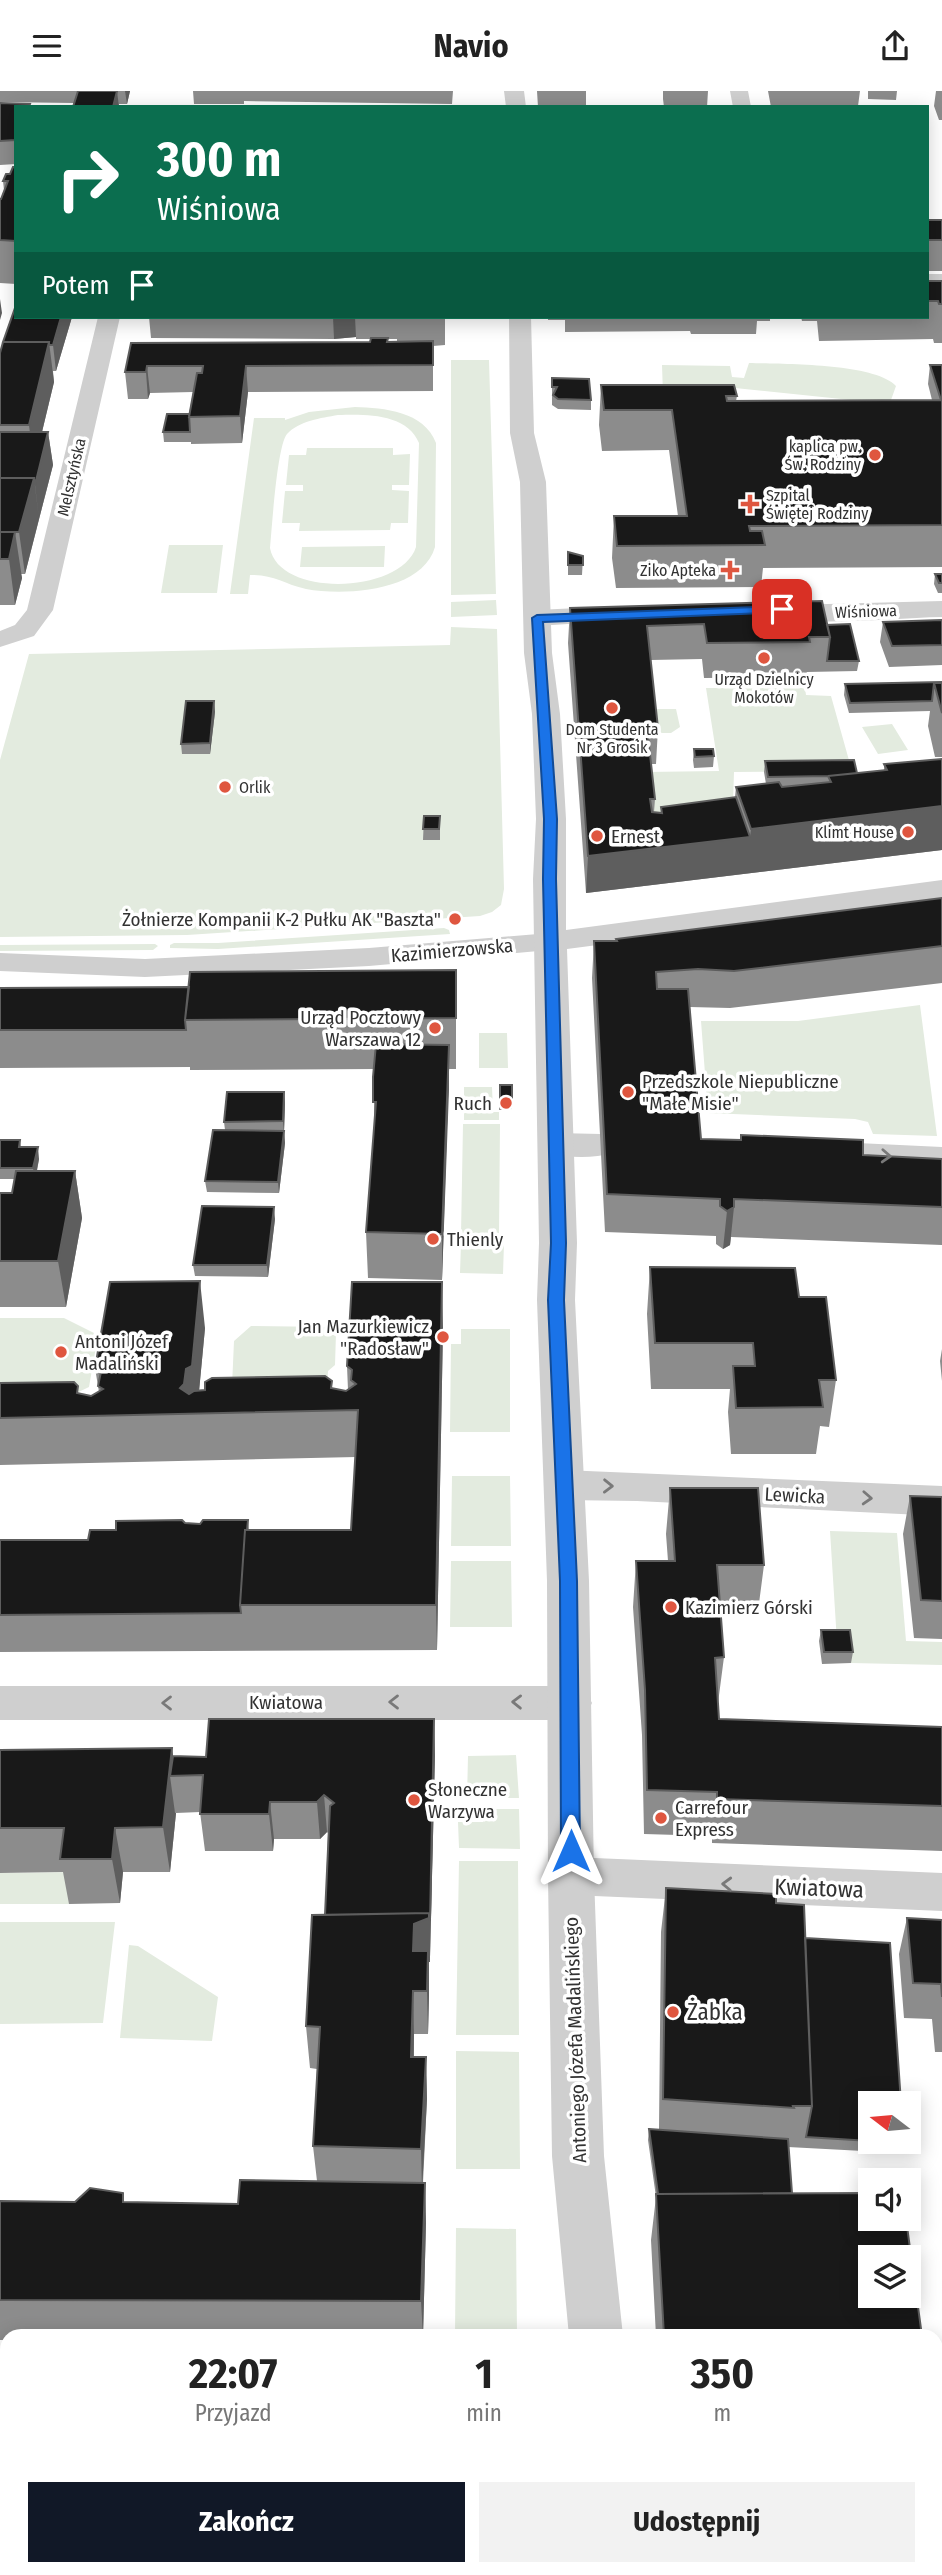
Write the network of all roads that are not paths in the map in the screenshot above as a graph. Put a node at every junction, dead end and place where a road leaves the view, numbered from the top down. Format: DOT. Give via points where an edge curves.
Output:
graph roads {
  1 [pos="109,319"];
  2 [pos="520,319"];
  3 [pos="942,609"];
  4 [pos="755,610"];
  5 [pos="649,613"];
  6 [pos="537,618"];
  7 [pos="8,636"];
  8 [pos="942,890"];
  9 [pos="550,942"];
  10 [pos="0,962"];
  11 [pos="556,1144"];
  12 [pos="601,1145"];
  13 [pos="779,1151"];
  14 [pos="942,1158"];
  15 [pos="563,1485"];
  16 [pos="942,1501"];
  17 [pos="0,1703"];
  18 [pos="571,1703"];
  19 [pos="570,1876"];
  20 [pos="942,1892"];
  21 [pos="595,2329"];
  1 -- 7 [label="street, Melsztyńska" via="40,610 35,621"];
  2 -- 6 [label="street, Antoniego Józefa Madalińskiego" via="521,423 533,482"];
  3 -- 4 [label="street, Wiśniowa"];
  5 -- 6 [label="street"];
  6 -- 9 [label="street, Antoniego Józefa Madalińskiego" via="551,819"];
  8 -- 9 [label="street, Kazimierzowska"];
  9 -- 10 [label="street, Kazimierzowska" via="145,968"];
  9 -- 11 [label="street, Antoniego Józefa Madalińskiego"];
  11 -- 12 [label="street"];
  11 -- 15 [label="street, Antoniego Józefa Madalińskiego"];
  13 -- 14 [label="street, one-way"];
  15 -- 16 [label="street, Lewicka, one-way"];
  15 -- 18 [label="street, Antoniego Józefa Madalińskiego"];
  18 -- 17 [label="street, Kwiatowa, one-way"];
  18 -- 19 [label="street, Antoniego Józefa Madalińskiego"];
  20 -- 19 [label="street, Kwiatowa, one-way"];
  19 -- 21 [label="street, Antoniego Józefa Madalińskiego" via="578,2156"];
}
